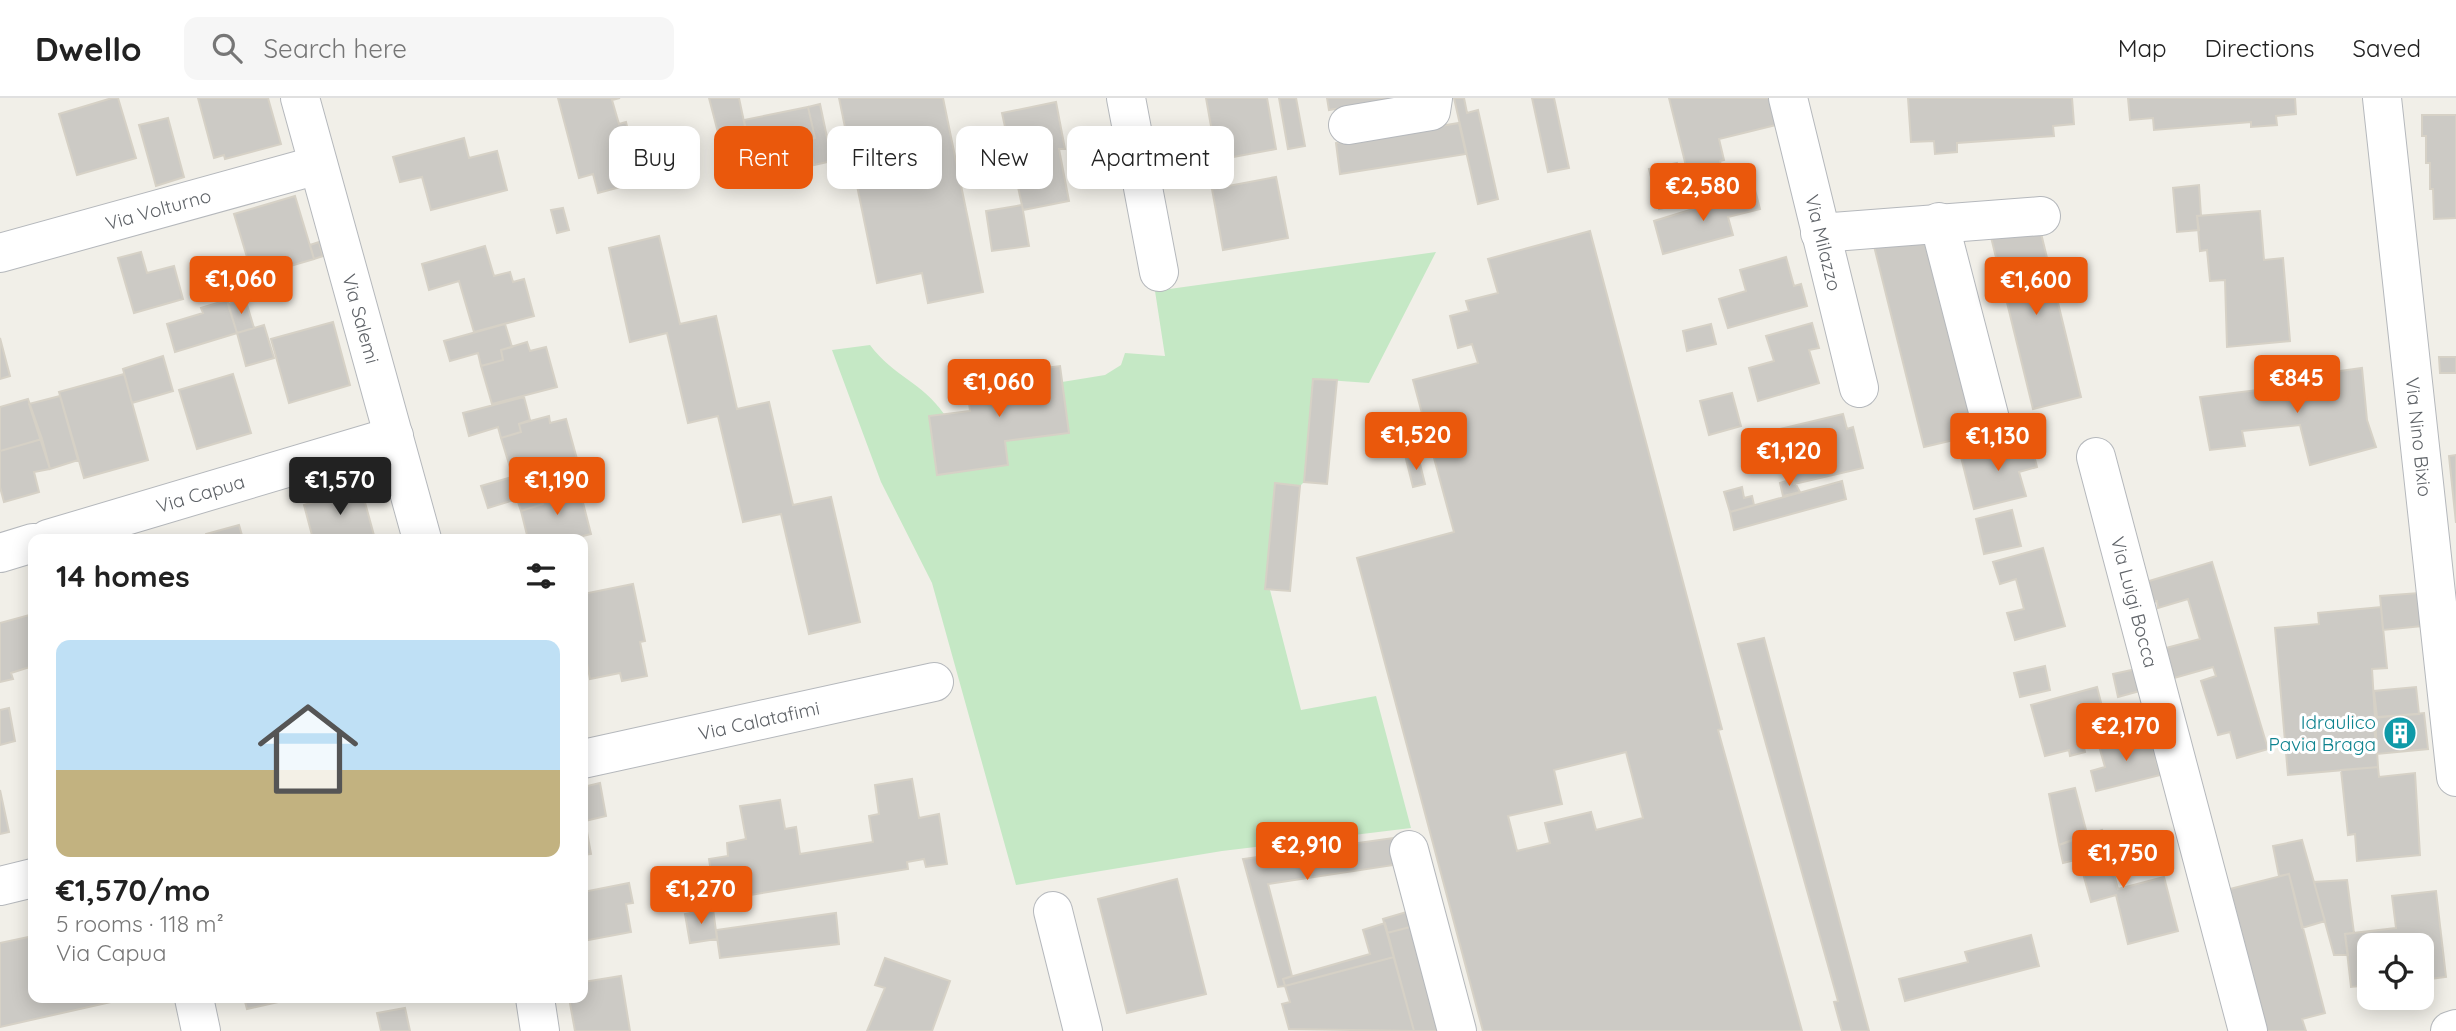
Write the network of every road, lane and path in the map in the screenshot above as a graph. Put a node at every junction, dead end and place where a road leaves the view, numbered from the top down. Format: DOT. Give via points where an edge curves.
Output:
graph roads {
  1 [pos="300,98"];
  2 [pos="1126,98"];
  3 [pos="1433,98"];
  4 [pos="1788,98"];
  5 [pos="2382,98"];
  6 [pos="1348,125"];
  7 [pos="318,164"];
  8 [pos="2041,216"];
  9 [pos="1939,222"];
  10 [pos="1820,233"];
  11 [pos="0,253"];
  12 [pos="1159,272"];
  13 [pos="1858,388"];
  14 [pos="1990,419"];
  15 [pos="394,436"];
  16 [pos="2096,457"];
  17 [pos="65,534"];
  18 [pos="421,534"];
  19 [pos="28,545"];
  20 [pos="0,553"];
  21 [pos="934,682"];
  22 [pos="588,758"];
  23 [pos="2456,777"];
  24 [pos="1409,850"];
  25 [pos="28,879"];
  26 [pos="0,886"];
  27 [pos="1053,911"];
  28 [pos="195,1003"];
  29 [pos="535,1003"];
  30 [pos="2456,1029"];
  31 [pos="201,1031"];
  32 [pos="540,1031"];
  33 [pos="1083,1031"];
  34 [pos="1457,1031"];
  35 [pos="2248,1031"];
  36 [pos="2449,1031"];
  1 -- 7 [label="street, Via Salemi"];
  2 -- 12 [label="street"];
  3 -- 6 [label="street" via="1431,111"];
  4 -- 10 [label="street, Via Milazzo"];
  5 -- 23 [label="street, Via Nino Bixio"];
  7 -- 11 [label="street, Via Volturno"];
  7 -- 15 [label="street, Via Salemi"];
  8 -- 9 [label="street"];
  9 -- 10 [label="street"];
  9 -- 14 [label="street"];
  10 -- 13 [label="street, Via Milazzo"];
  15 -- 17 [label="street, Via Capua"];
  15 -- 18 [label="street, Via Salemi"];
  16 -- 35 [label="street, Via Luigi Bocca"];
  19 -- 20 [label="street"];
  21 -- 22 [label="street, Via Calatafimi"];
  24 -- 34 [label="street"];
  25 -- 26 [label="street"];
  27 -- 33 [label="street"];
  28 -- 31 [label="street"];
  29 -- 32 [label="street"];
  30 -- 36 [label="street"];
}
